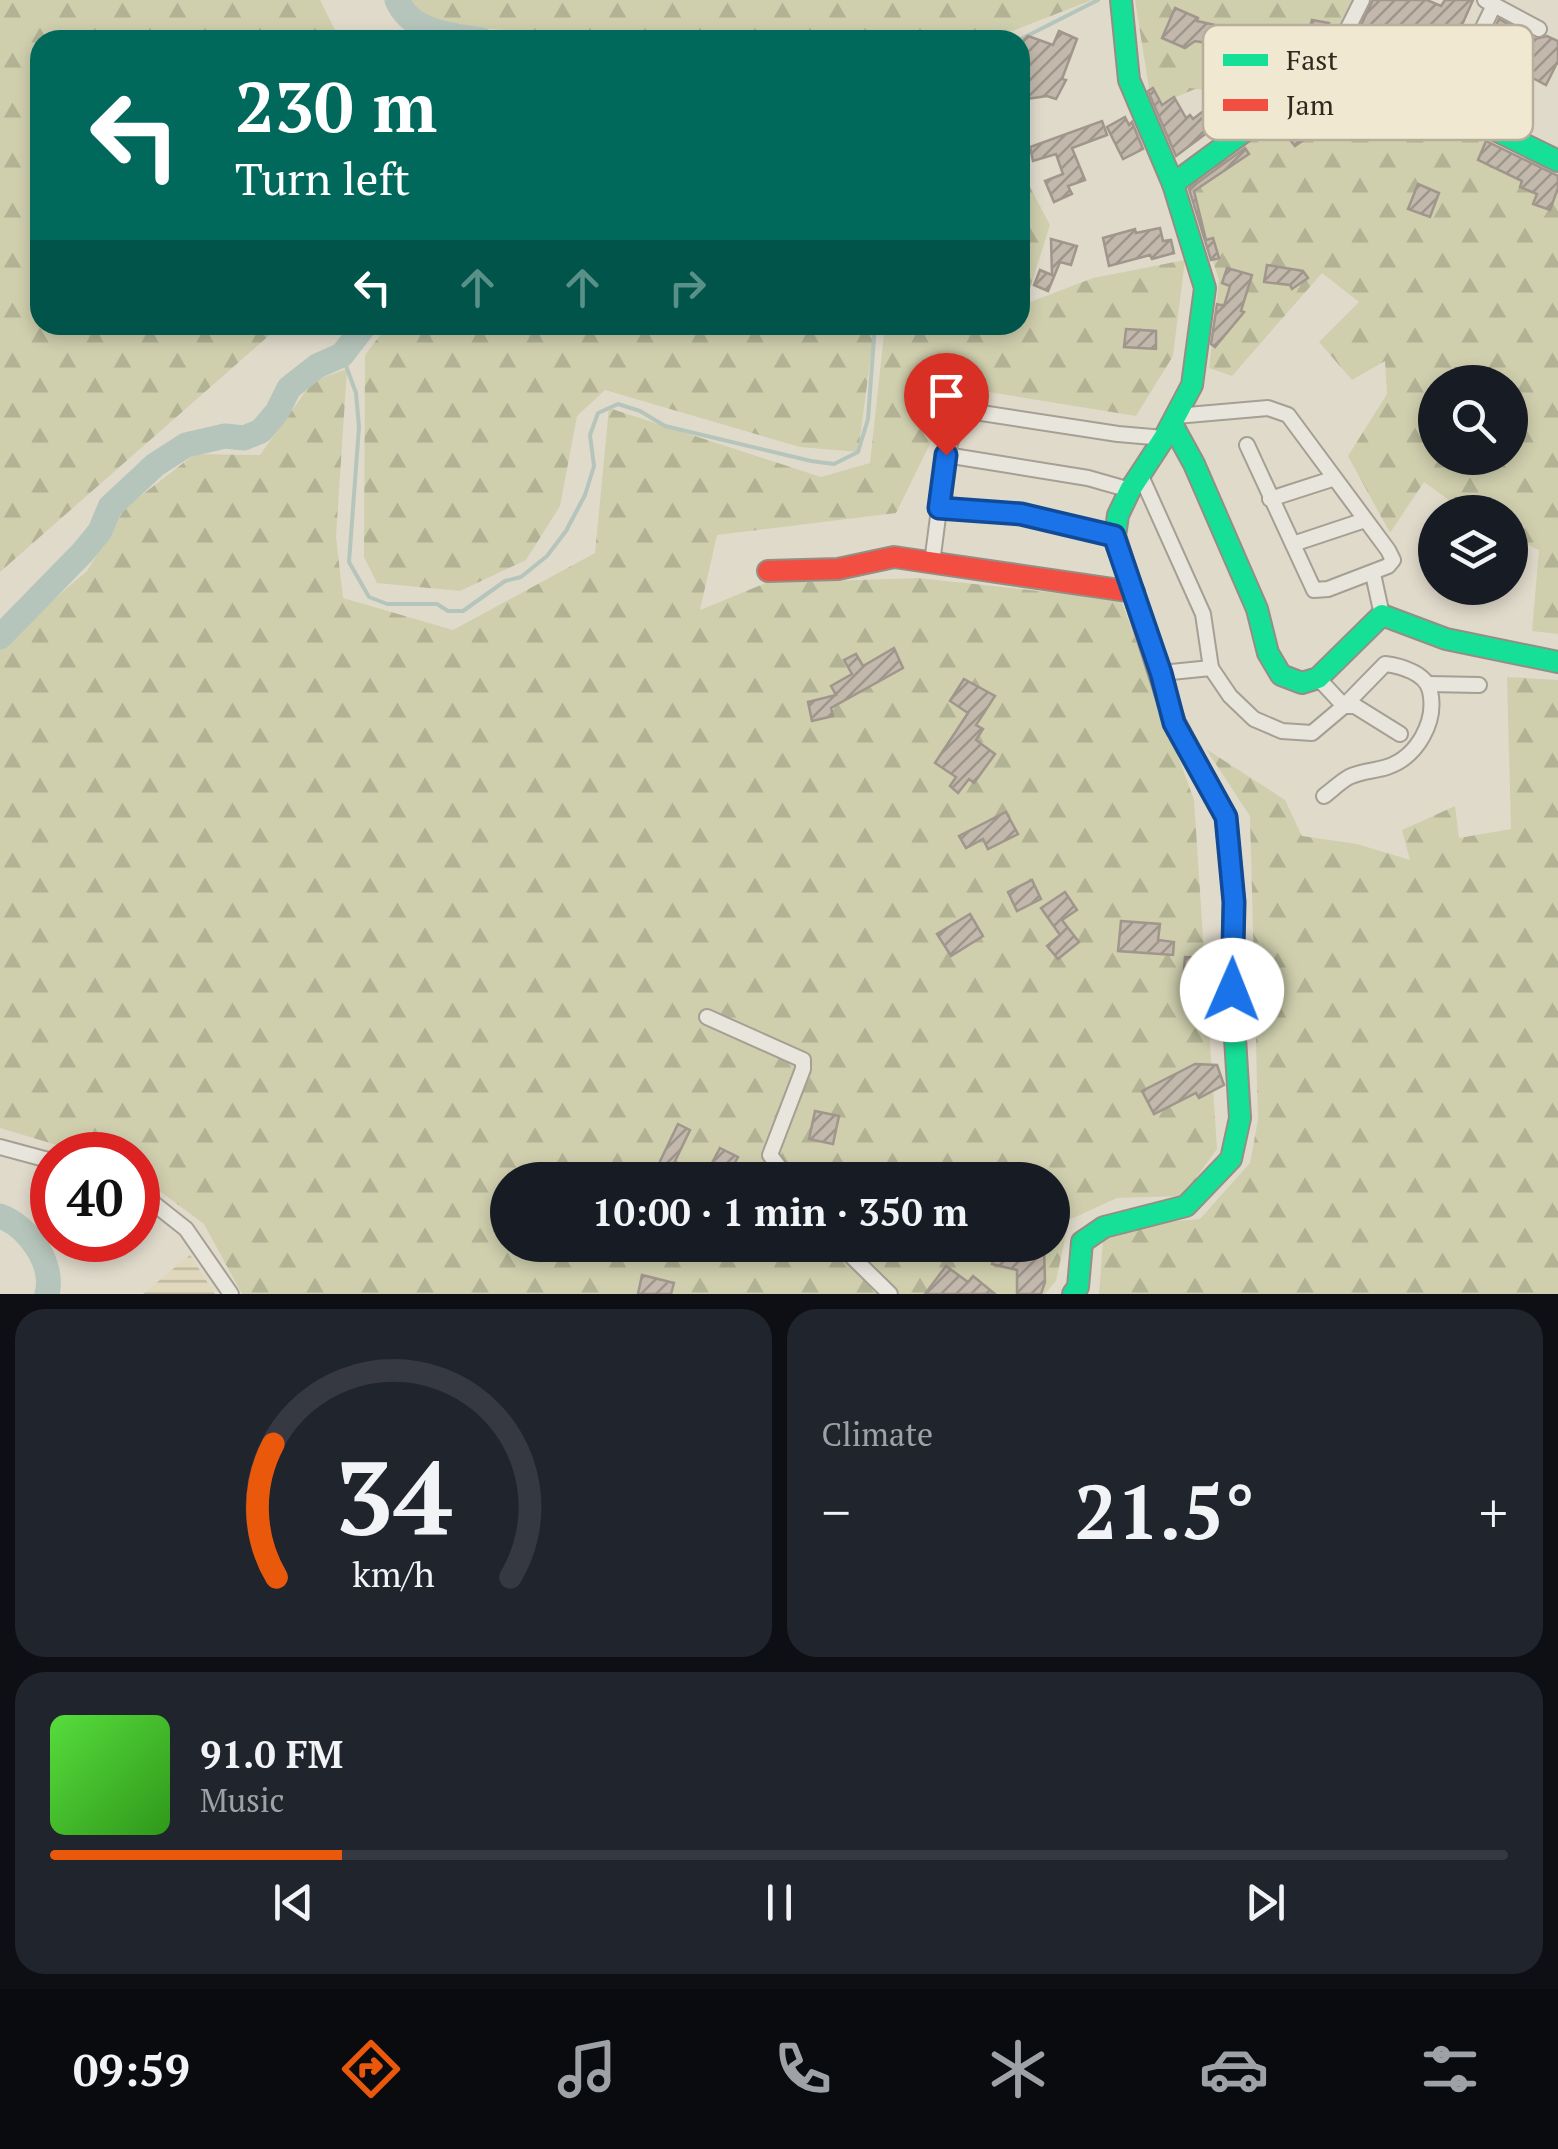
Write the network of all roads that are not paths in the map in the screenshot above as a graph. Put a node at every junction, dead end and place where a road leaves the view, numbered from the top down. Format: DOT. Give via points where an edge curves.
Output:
graph roads {
  1 [pos="1121,0"];
  2 [pos="1362,0"];
  3 [pos="1490,2"];
  4 [pos="1350,25"];
  5 [pos="1532,25"];
  6 [pos="1533,26"];
  7 [pos="1539,29"];
  8 [pos="1232,140"];
  9 [pos="1515,140"];
  10 [pos="1558,161"];
  11 [pos="1172,184"];
  12 [pos="1171,426"];
  13 [pos="1247,445"];
  14 [pos="946,455"];
  15 [pos="1332,479"];
  16 [pos="1136,483"];
  17 [pos="1270,499"];
  18 [pos="939,508"];
  19 [pos="1365,520"];
  20 [pos="1114,536"];
  21 [pos="1293,544"];
  22 [pos="932,562"];
  23 [pos="768,571"];
  24 [pos="1373,574"];
  25 [pos="1134,592"];
  26 [pos="1382,615"];
  27 [pos="1558,662"];
  28 [pos="1211,668"];
  29 [pos="1161,673"];
  30 [pos="1318,678"];
  31 [pos="1428,684"];
  32 [pos="1479,685"];
  33 [pos="1344,706"];
  34 [pos="1400,734"];
  35 [pos="1324,796"];
  36 [pos="707,1017"];
  37 [pos="0,1148"];
  38 [pos="30,1155"];
  39 [pos="775,1162"];
  40 [pos="160,1208"];
  41 [pos="857,1262"];
  42 [pos="231,1294"];
  43 [pos="890,1294"];
  44 [pos="1073,1294"];
  1 -- 11 [label="street" via="1129,80"];
  2 -- 4 [label="street"];
  3 -- 5 [label="street"];
  6 -- 7 [label="street"];
  8 -- 11 [label="street"];
  9 -- 10 [label="street"];
  11 -- 12 [label="street" via="1204,288 1192,386"];
  12 -- 14 [label="street" via="1118,434 962,410"];
  12 -- 15 [label="street" via="1268,408 1288,415"];
  12 -- 16 [label="street"];
  12 -- 30 [label="street" via="1194,464 1281,676 1302,683"];
  13 -- 17 [label="street"];
  14 -- 16 [label="street"];
  14 -- 18 [label="street"];
  15 -- 17 [label="street"];
  15 -- 19 [label="street"];
  16 -- 20 [label="street"];
  16 -- 28 [label="street" via="1203,614"];
  17 -- 21 [label="street"];
  18 -- 20 [label="street" via="1021,514"];
  18 -- 22 [label="street"];
  19 -- 21 [label="street"];
  19 -- 24 [label="street" via="1393,560"];
  20 -- 25 [label="street"];
  21 -- 24 [label="street" via="1314,590"];
  22 -- 23 [label="street" via="894,557"];
  22 -- 25 [label="street"];
  24 -- 26 [label="street"];
  25 -- 29 [label="street"];
  26 -- 27 [label="street" via="1462,645"];
  26 -- 30 [label="street"];
  28 -- 29 [label="street"];
  28 -- 33 [label="street" via="1254,719 1282,731 1312,733"];
  29 -- 44 [label="street" via="1174,723 1226,817 1240,1118 1231,1159 1186,1206 1104,1227 1082,1242"];
  30 -- 33 [label="street"];
  31 -- 32 [label="street"];
  31 -- 33 [label="street" via="1385,664"];
  31 -- 35 [label="street" via="1431,708 1417,748 1387,767 1350,776"];
  33 -- 34 [label="street"];
  36 -- 39 [label="street" via="803,1060 770,1155"];
  37 -- 38 [label="street"];
  40 -- 42 [label="street" via="186,1229"];
  41 -- 43 [label="street"];
}
